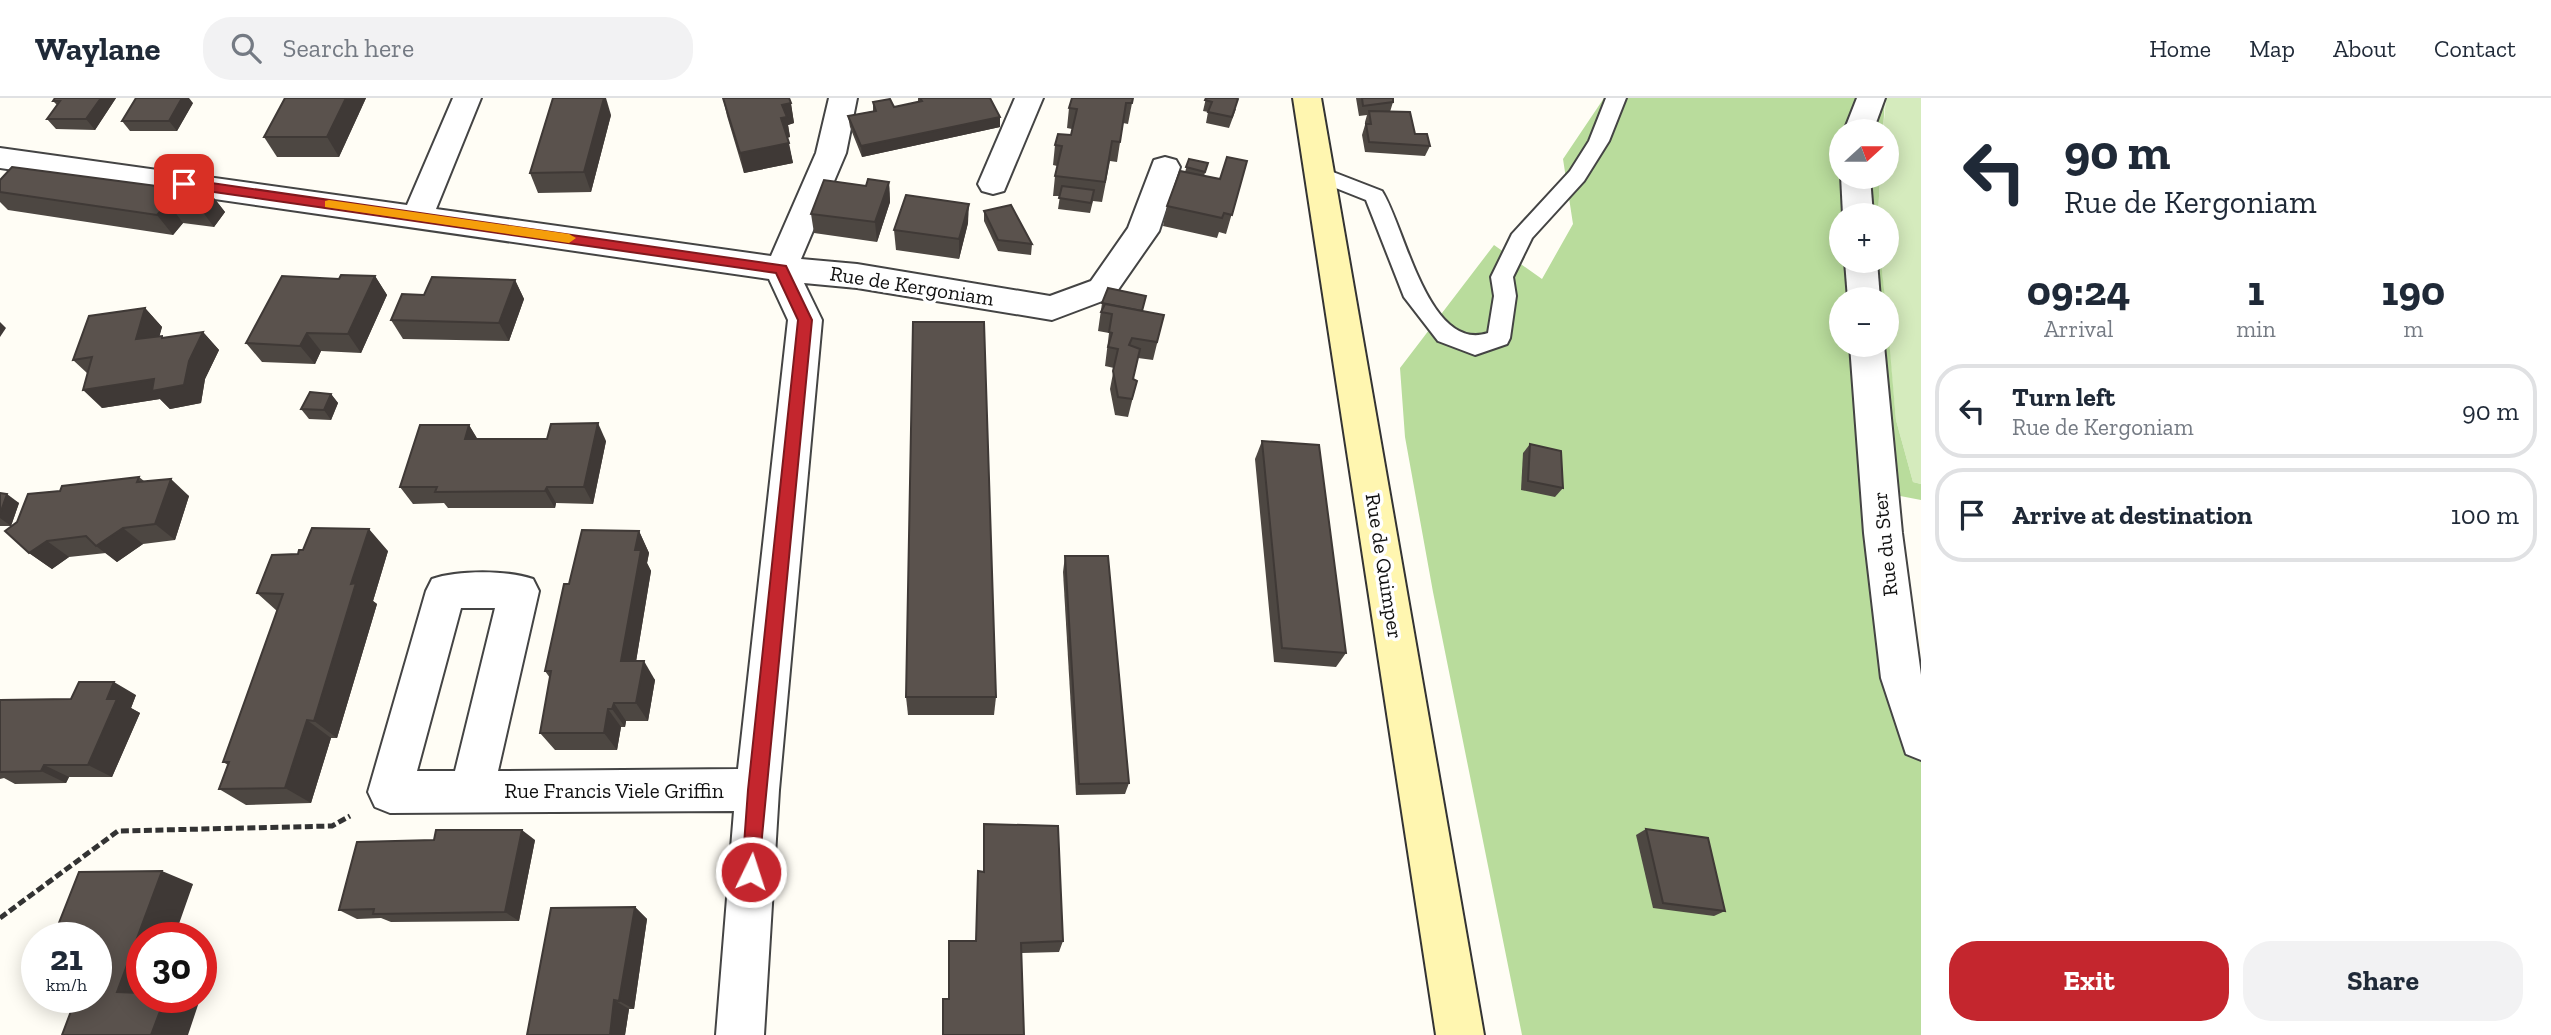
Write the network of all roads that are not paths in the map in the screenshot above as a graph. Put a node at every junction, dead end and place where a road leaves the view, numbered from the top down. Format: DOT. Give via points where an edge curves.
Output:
graph roads {
  1 [pos="467,98"];
  2 [pos="843,98"];
  3 [pos="1029,98"];
  4 [pos="1307,98"];
  5 [pos="1616,98"];
  6 [pos="1871,98"];
  7 [pos="1863,119"];
  8 [pos="0,158"];
  9 [pos="1165,167"];
  10 [pos="1320,174"];
  11 [pos="993,184"];
  12 [pos="418,216"];
  13 [pos="781,269"];
  14 [pos="1868,357"];
  15 [pos="1921,740"];
  16 [pos="757,790"];
  17 [pos="471,792"];
  18 [pos="740,1035"];
  19 [pos="1460,1035"];
  1 -- 12 [label="street"];
  2 -- 13 [label="street" via="831,153"];
  3 -- 11 [label="street"];
  4 -- 10 [label="main road, Rue de Quimper"];
  5 -- 10 [label="lane" via="1599,141 1577,176 1523,234 1502,277 1505,296 1499,338 1475,346 1446,334 1415,297 1375,196"];
  6 -- 7 [label="street"];
  8 -- 12 [label="street, Rue de Kergoniam"];
  9 -- 13 [label="street, Rue de Kergoniam" via="1143,231 1102,289 1052,308 858,276"];
  10 -- 19 [label="main road, Rue de Quimper"];
  12 -- 13 [label="street, Rue de Kergoniam"];
  13 -- 16 [label="street" via="805,320"];
  14 -- 15 [label="street, Rue du Ster" via="1901,678"];
  16 -- 17 [label="street, Rue Francis Viele Griffin"];
  16 -- 18 [label="street"];
  17 -- 17 [label="street, Rue Francis Viele Griffin" via="519,591 446,591 390,792"];
}
